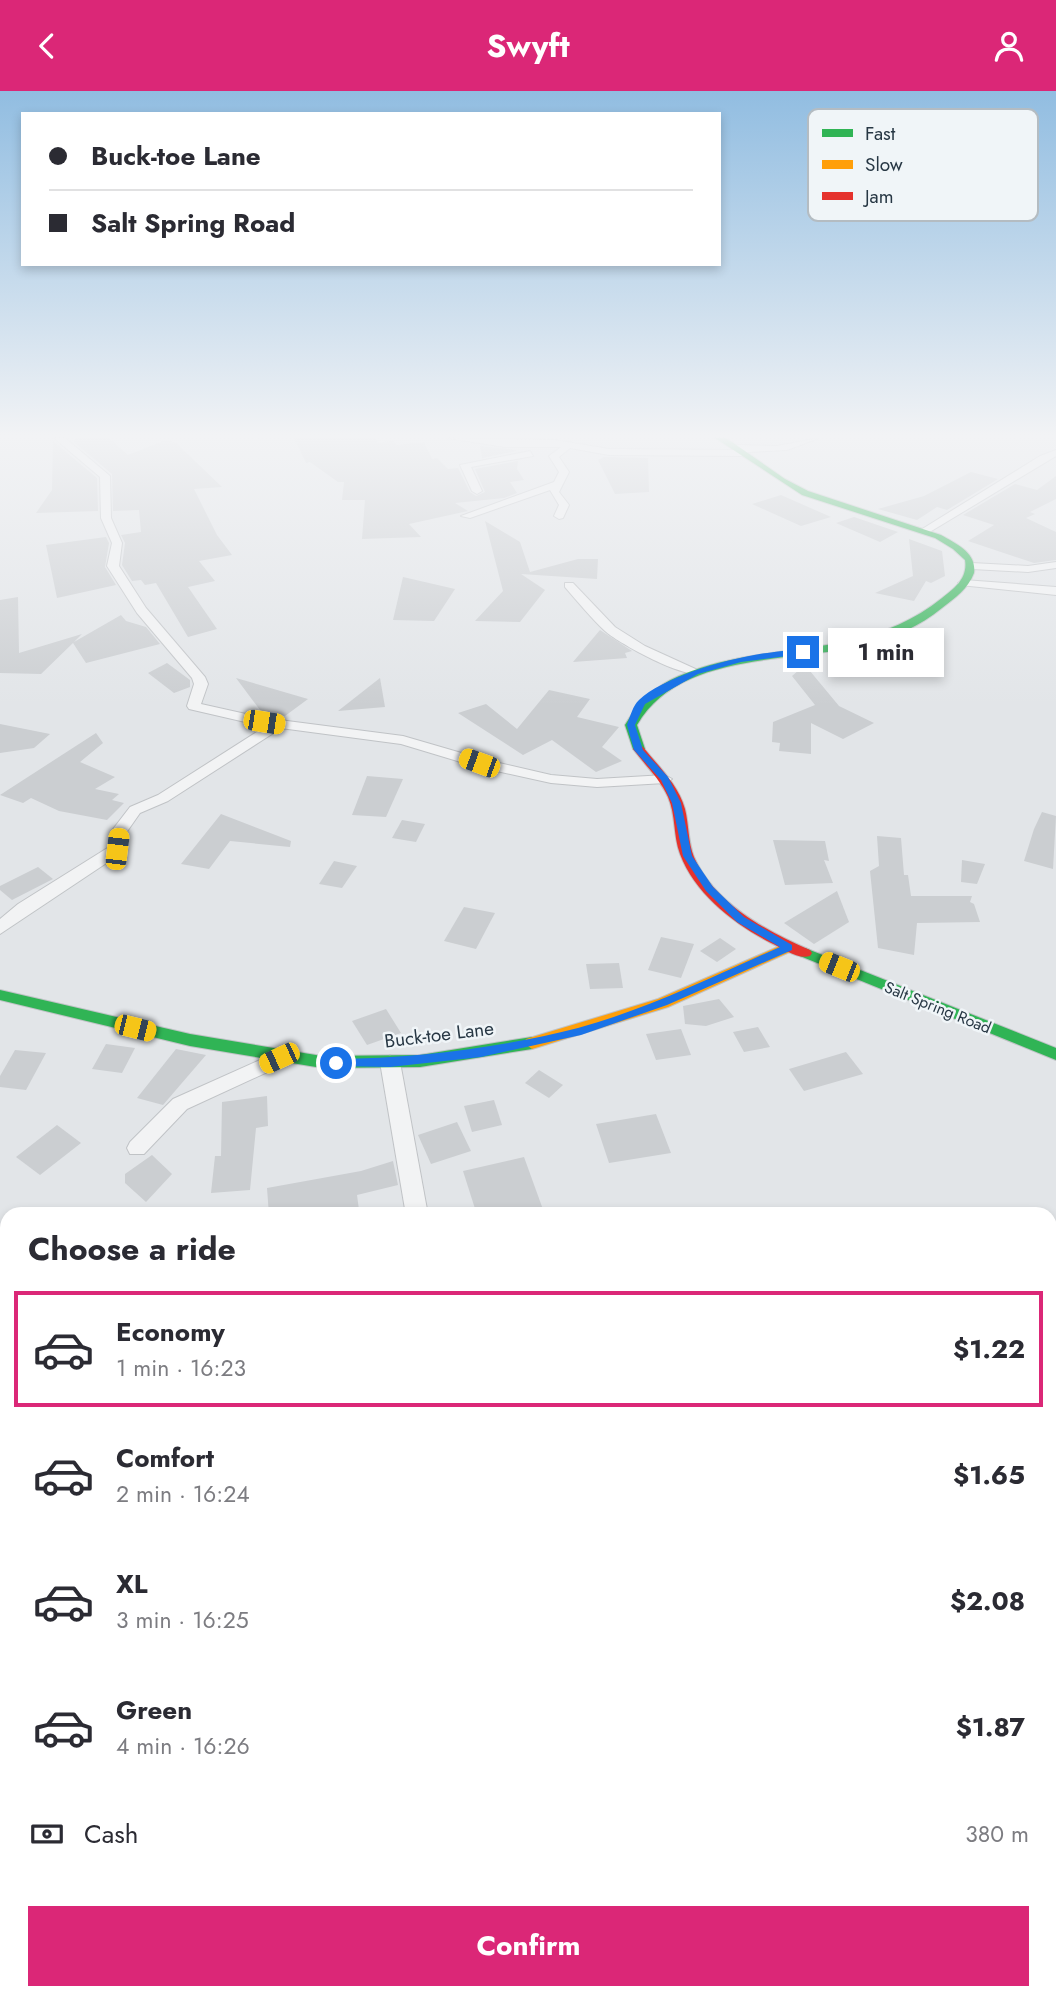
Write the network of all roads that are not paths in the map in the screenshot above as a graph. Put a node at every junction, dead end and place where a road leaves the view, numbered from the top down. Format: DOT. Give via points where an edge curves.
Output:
graph roads {
  1 [pos="110,527"];
  2 [pos="909,527"];
  3 [pos="930,527"];
  4 [pos="924,531"];
  5 [pos="1056,565"];
  6 [pos="972,566"];
  7 [pos="964,583"];
  8 [pos="569,585"];
  9 [pos="1056,591"];
  10 [pos="695,672"];
  11 [pos="264,722"];
  12 [pos="665,779"];
  13 [pos="0,928"];
  14 [pos="789,947"];
  15 [pos="0,995"];
  16 [pos="1056,1053"];
  17 [pos="279,1058"];
  18 [pos="390,1062"];
  19 [pos="137,1148"];
  20 [pos="415,1207"];
  1 -- 11 [label="street" via="117,543 113,566 141,610 198,677 201,684 194,706 210,714"];
  2 -- 4 [label="street"];
  3 -- 4 [label="street"];
  4 -- 6 [label="street" via="948,541"];
  5 -- 6 [label="street" via="1028,569"];
  6 -- 7 [label="street, Salt Spring Road"];
  7 -- 9 [label="street"];
  7 -- 10 [label="street, Salt Spring Road" via="915,627 884,638 741,660"];
  8 -- 10 [label="street" via="611,629 641,649"];
  10 -- 12 [label="street, Salt Spring Road" via="642,702 631,725 639,750"];
  11 -- 12 [label="street" via="403,740 551,779 597,783"];
  11 -- 13 [label="street" via="267,731 163,798 135,810 118,833 117,849"];
  12 -- 14 [label="street, Salt Spring Road" via="677,803 687,856 710,889 740,920"];
  14 -- 16 [label="street, Salt Spring Road"];
  14 -- 18 [label="street, Buck-toe Lane" via="663,1003 581,1031 481,1053"];
  15 -- 17 [label="street, Buck-toe Lane"];
  17 -- 18 [label="street, Buck-toe Lane"];
  17 -- 19 [label="street" via="180,1104"];
  18 -- 20 [label="street"];
}
